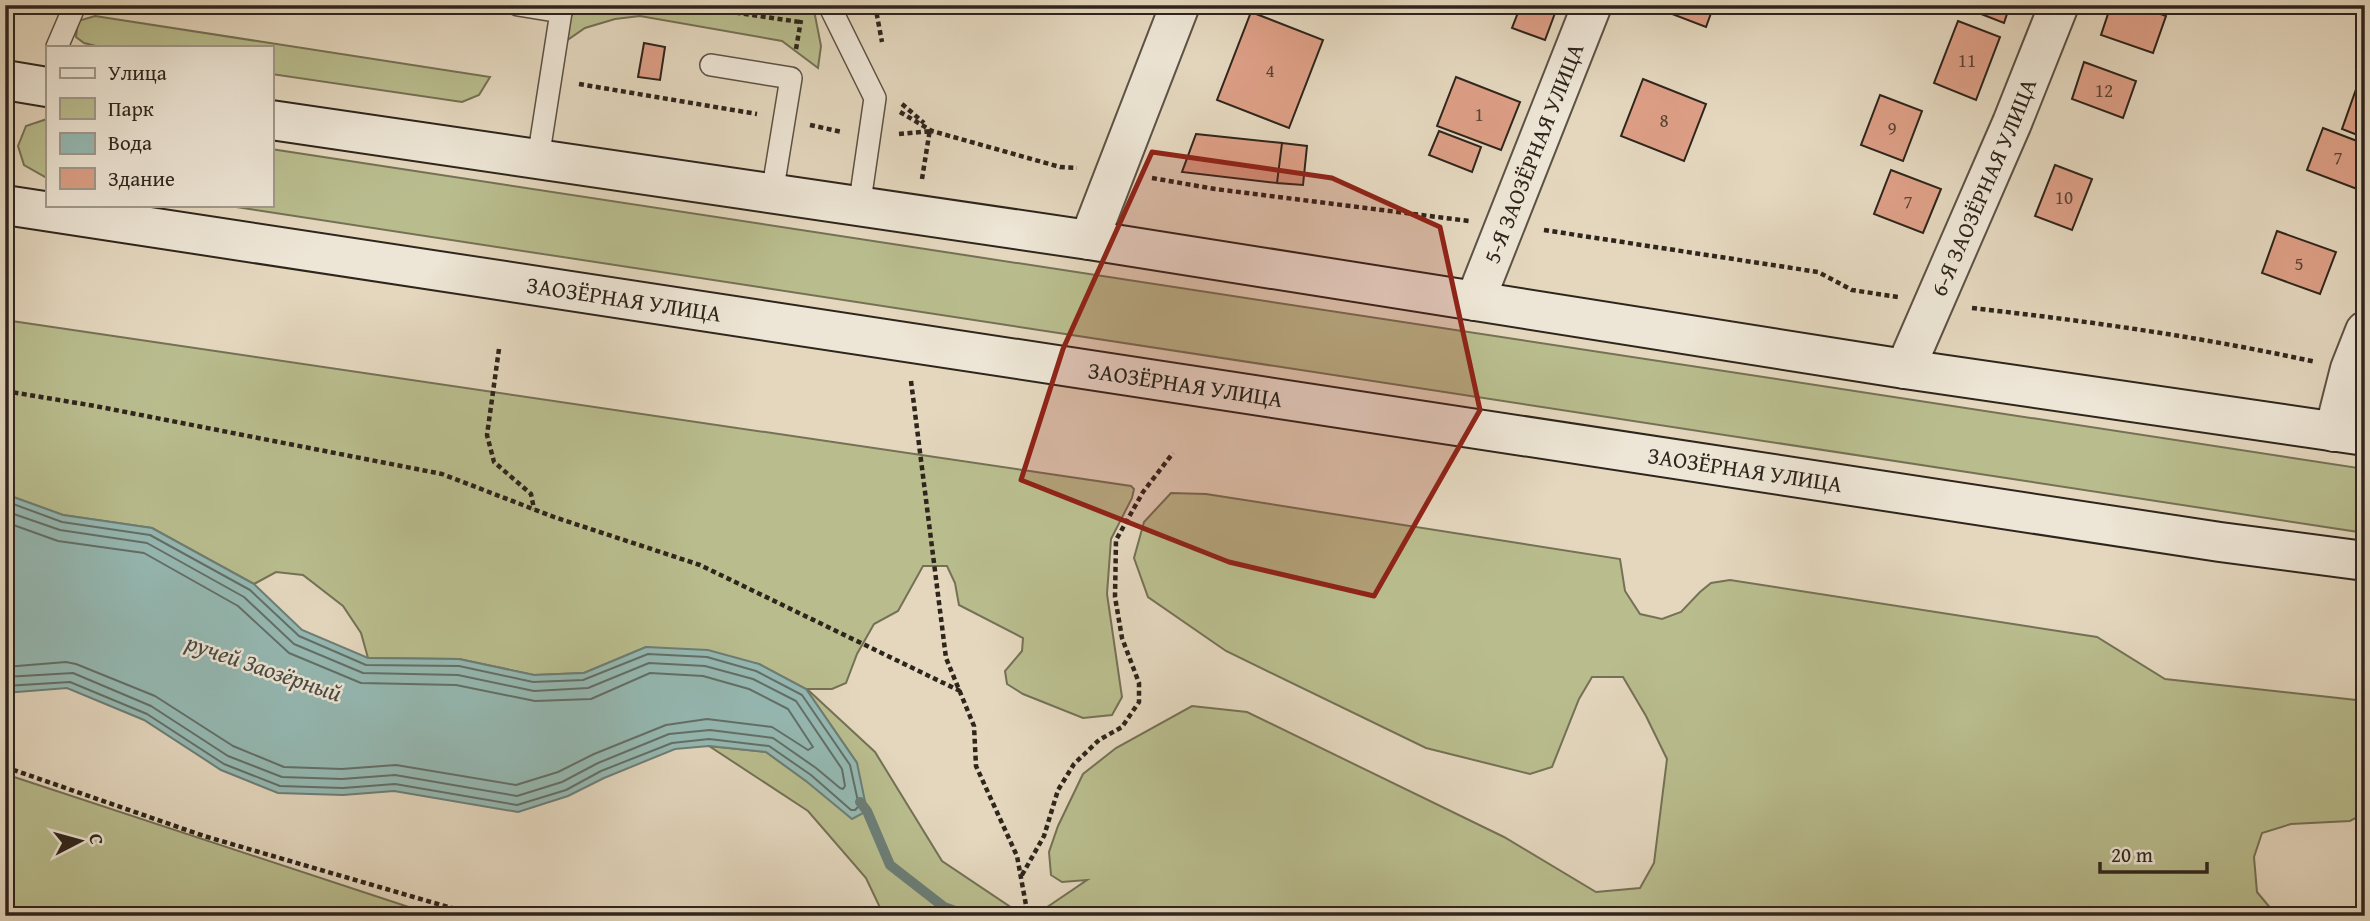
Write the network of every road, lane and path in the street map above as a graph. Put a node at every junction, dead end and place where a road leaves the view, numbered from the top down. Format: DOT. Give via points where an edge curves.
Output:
graph roads {
  1 [pos="75,5"];
  2 [pos="519,5"];
  3 [pos="685,5"];
  4 [pos="829,5"];
  5 [pos="875,5"];
  6 [pos="1180,5"];
  7 [pos="1592,5"];
  8 [pos="2059,5"];
  9 [pos="802,12"];
  10 [pos="800,22"];
  11 [pos="57,46"];
  12 [pos="884,53"];
  13 [pos="711,65"];
  14 [pos="791,78"];
  15 [pos="551,79"];
  16 [pos="875,98"];
  17 [pos="901,103"];
  18 [pos="784,119"];
  19 [pos="273,120"];
  20 [pos="932,131"];
  21 [pos="538,159"];
  22 [pos="1116,171"];
  23 [pos="772,194"];
  24 [pos="5,205"];
  25 [pos="859,208"];
  26 [pos="915,215"];
  27 [pos="1505,225"];
  28 [pos="1089,240"];
  29 [pos="1475,301"];
  30 [pos="1934,303"];
  31 [pos="2365,331"];
  32 [pos="906,342"];
  33 [pos="499,349"];
  34 [pos="1905,369"];
  35 [pos="2350,369"];
  36 [pos="5,391"];
  37 [pos="2349,434"];
  38 [pos="1173,453"];
  39 [pos="534,509"];
  40 [pos="2365,561"];
  41 [pos="960,691"];
  42 [pos="5,767"];
  43 [pos="1021,876"];
  44 [pos="479,916"];
  45 [pos="1028,916"];
  1 -- 11 [label="lane"];
  2 -- 15 [label="lane" via="561,12"];
  3 -- 10 [label="path"];
  4 -- 16 [label="lane"];
  5 -- 12 [label="path"];
  6 -- 22 [label="main road"];
  7 -- 27 [label="main road, 5-Я ЗАОЗЁРНАЯ УЛИЦА"];
  8 -- 30 [label="main road, 6-Я ЗАОЗЁРНАЯ УЛИЦА"];
  9 -- 10 [label="path"];
  10 -- 14 [label="path"];
  13 -- 14 [label="lane"];
  14 -- 18 [label="lane"];
  15 -- 18 [label="path"];
  15 -- 21 [label="lane"];
  16 -- 20 [label="path"];
  16 -- 25 [label="lane"];
  17 -- 20 [label="path"];
  18 -- 23 [label="lane"];
  19 -- 21 [label="main road"];
  20 -- 22 [label="path" via="1060,167"];
  20 -- 26 [label="path"];
  21 -- 23 [label="main road"];
  22 -- 27 [label="path" via="1214,189"];
  22 -- 28 [label="main road"];
  23 -- 25 [label="main road"];
  24 -- 32 [label="main road, ЗАОЗЁРНАЯ УЛИЦА"];
  25 -- 26 [label="main road"];
  26 -- 28 [label="main road"];
  27 -- 29 [label="main road, 5-Я ЗАОЗЁРНАЯ УЛИЦА"];
  27 -- 30 [label="path" via="1818,272 1852,290"];
  28 -- 29 [label="main road"];
  29 -- 34 [label="main road"];
  30 -- 34 [label="main road, 6-Я ЗАОЗЁРНАЯ УЛИЦА"];
  30 -- 35 [label="path" via="2115,324"];
  31 -- 35 [label="main road"];
  32 -- 40 [label="main road, ЗАОЗЁРНАЯ УЛИЦА"];
  32 -- 41 [label="path" via="946,658"];
  33 -- 39 [label="path" via="487,435 494,462 531,494"];
  34 -- 37 [label="main road"];
  35 -- 37 [label="main road"];
  36 -- 39 [label="path" via="442,474"];
  38 -- 43 [label="path" via="1143,492 1116,540 1115,597 1122,638 1139,683 1139,702 1122,727 1099,740 1074,764 1058,790 1044,836"];
  39 -- 41 [label="path" via="700,565"];
  41 -- 43 [label="path" via="974,726 976,766 1017,856"];
  42 -- 44 [label="path" via="204,836"];
  43 -- 45 [label="path"];
}
